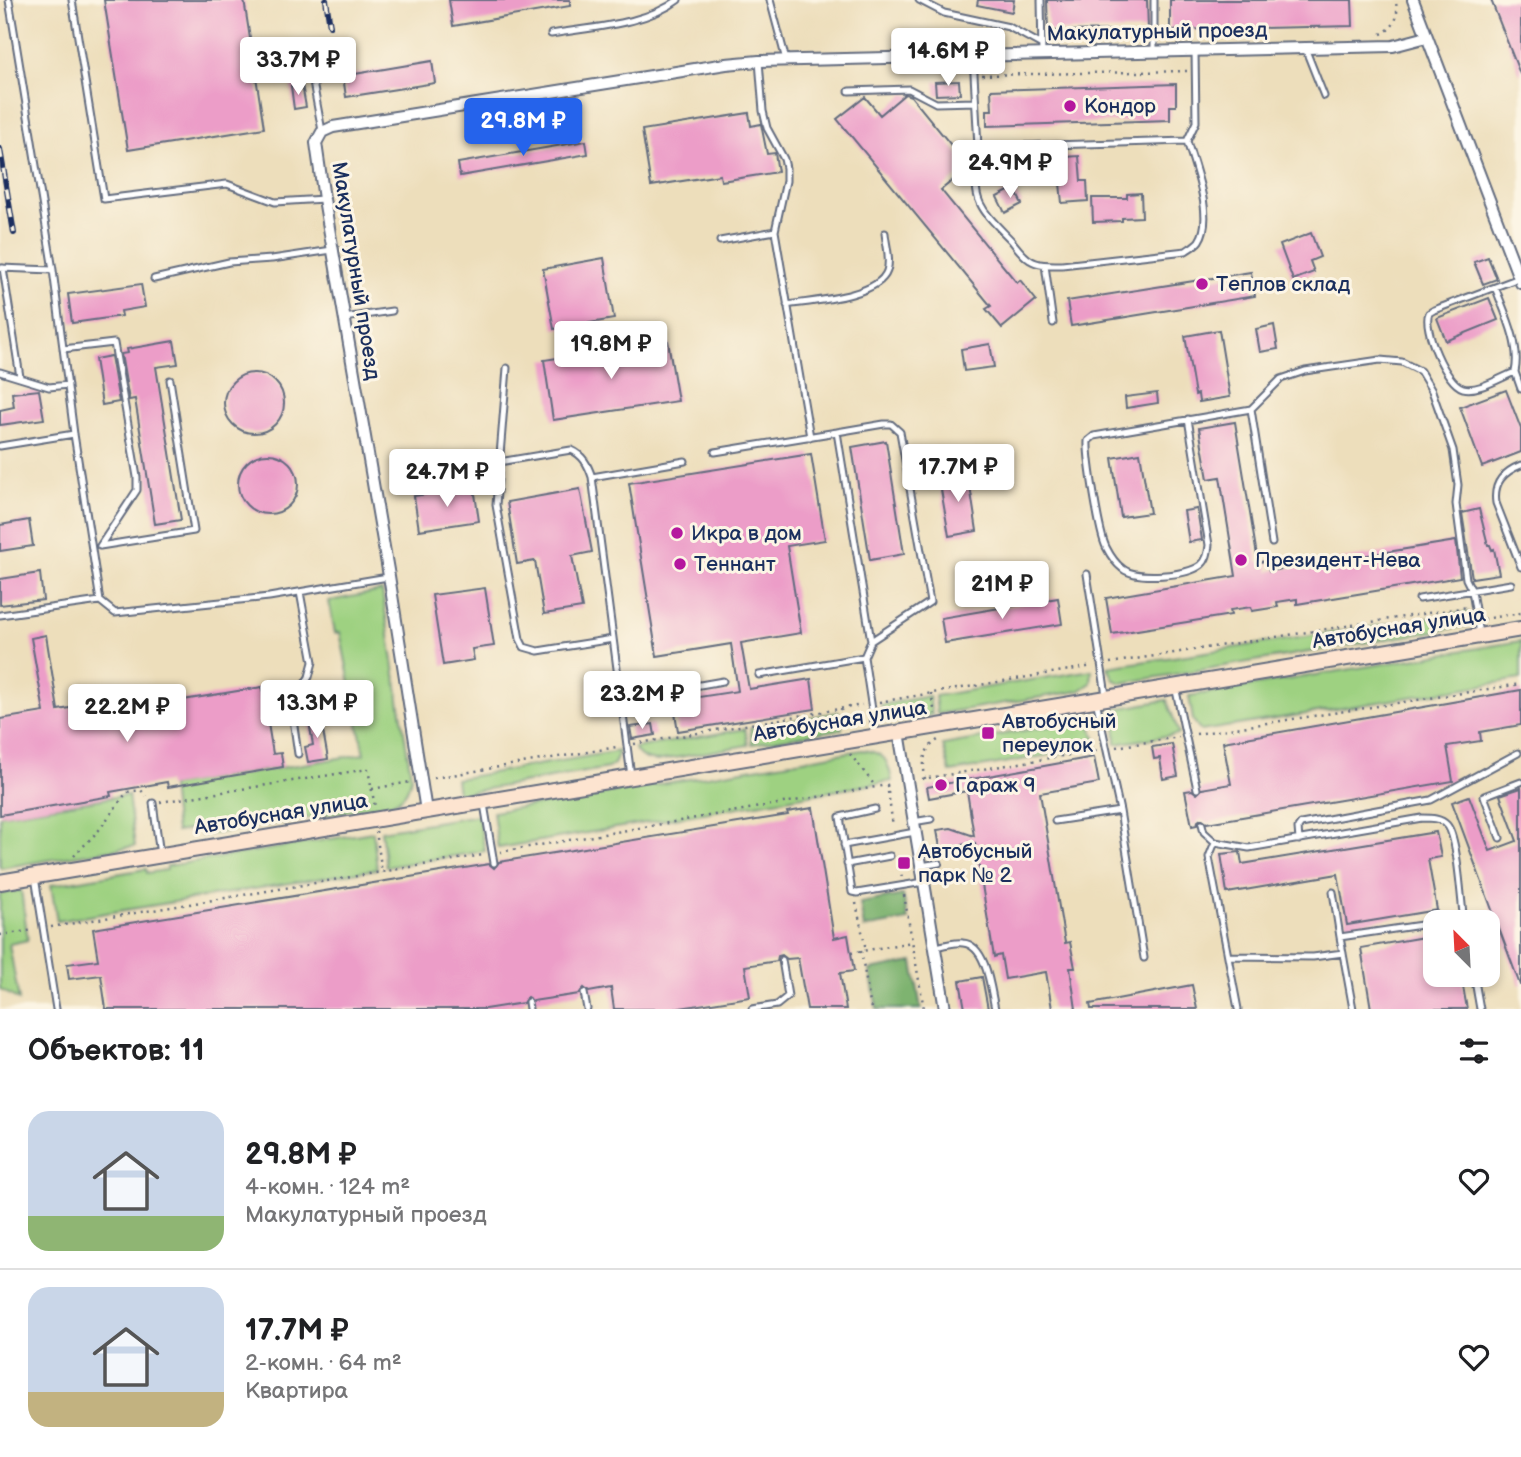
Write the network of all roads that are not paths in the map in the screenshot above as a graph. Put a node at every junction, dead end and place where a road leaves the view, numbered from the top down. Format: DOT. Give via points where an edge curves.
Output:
graph roads {
  1 [pos="9,0"];
  2 [pos="72,0"];
  3 [pos="678,0"];
  4 [pos="770,0"];
  5 [pos="919,0"];
  6 [pos="1041,0"];
  7 [pos="1154,0"];
  8 [pos="1413,0"];
  9 [pos="551,34"];
  10 [pos="1427,37"];
  11 [pos="1305,48"];
  12 [pos="1042,50"];
  13 [pos="1154,51"];
  14 [pos="1195,51"];
  15 [pos="308,55"];
  16 [pos="973,56"];
  17 [pos="786,60"];
  18 [pos="759,61"];
  19 [pos="849,91"];
  20 [pos="1324,96"];
  21 [pos="975,102"];
  22 [pos="323,132"];
  23 [pos="1187,141"];
  24 [pos="978,147"];
  25 [pos="324,199"];
  26 [pos="775,231"];
  27 [pos="885,233"];
  28 [pos="720,241"];
  29 [pos="332,250"];
  30 [pos="1045,265"];
  31 [pos="1,268"];
  32 [pos="53,270"];
  33 [pos="154,279"];
  34 [pos="1520,280"];
  35 [pos="1495,287"];
  36 [pos="788,305"];
  37 [pos="392,312"];
  38 [pos="343,318"];
  39 [pos="1053,323"];
  40 [pos="63,349"];
  41 [pos="507,368"];
  42 [pos="0,372"];
  43 [pos="1515,372"];
  44 [pos="20,377"];
  45 [pos="170,380"];
  46 [pos="68,385"];
  47 [pos="1521,389"];
  48 [pos="1251,409"];
  49 [pos="1188,419"];
  50 [pos="837,432"];
  51 [pos="74,434"];
  52 [pos="810,437"];
  53 [pos="0,446"];
  54 [pos="715,452"];
  55 [pos="685,461"];
  56 [pos="499,462"];
  57 [pos="1521,465"];
  58 [pos="592,477"];
  59 [pos="1272,543"];
  60 [pos="100,546"];
  61 [pos="91,548"];
  62 [pos="1520,562"];
  63 [pos="1087,574"];
  64 [pos="389,576"];
  65 [pos="1510,584"];
  66 [pos="1472,591"];
  67 [pos="300,592"];
  68 [pos="1419,599"];
  69 [pos="100,601"];
  70 [pos="0,615"];
  71 [pos="1521,629"];
  72 [pos="1480,635"];
  73 [pos="613,639"];
  74 [pos="872,641"];
  75 [pos="864,657"];
  76 [pos="760,675"];
  77 [pos="723,681"];
  78 [pos="1175,686"];
  79 [pos="1101,698"];
  80 [pos="620,699"];
  81 [pos="899,732"];
  82 [pos="876,736"];
  83 [pos="1518,752"];
  84 [pos="298,754"];
  85 [pos="631,777"];
  86 [pos="1521,782"];
  87 [pos="1197,789"];
  88 [pos="484,801"];
  89 [pos="153,803"];
  90 [pos="875,809"];
  91 [pos="426,811"];
  92 [pos="1120,811"];
  93 [pos="931,819"];
  94 [pos="1055,821"];
  95 [pos="1202,824"];
  96 [pos="914,827"];
  97 [pos="1500,838"];
  98 [pos="1299,840"];
  99 [pos="1215,842"];
  100 [pos="844,845"];
  101 [pos="160,855"];
  102 [pos="890,856"];
  103 [pos="494,863"];
  104 [pos="939,863"];
  105 [pos="847,864"];
  106 [pos="921,866"];
  107 [pos="34,876"];
  108 [pos="0,882"];
  109 [pos="924,882"];
  110 [pos="1334,892"];
  111 [pos="1463,910"];
  112 [pos="1423,925"];
  113 [pos="1340,937"];
  114 [pos="936,947"];
  115 [pos="1343,953"];
  116 [pos="1227,956"];
  117 [pos="1144,958"];
  118 [pos="782,960"];
  119 [pos="1476,987"];
  120 [pos="584,993"];
  121 [pos="55,1009"];
  122 [pos="587,1009"];
  123 [pos="753,1009"];
  124 [pos="945,1009"];
  125 [pos="995,1009"];
  126 [pos="1237,1009"];
  127 [pos="1353,1009"];
  128 [pos="1480,1009"];
  1 -- 32 [label="lane"];
  2 -- 25 [label="lane" via="104,199 227,184 275,202"];
  3 -- 9 [label="lane" via="649,16"];
  4 -- 17 [label="lane"];
  5 -- 12 [label="lane" via="944,13 1009,27"];
  6 -- 12 [label="lane"];
  7 -- 13 [label="lane"];
  8 -- 10 [label="street"];
  10 -- 11 [label="street, Макулатурный проезд" via="1393,46"];
  10 -- 34 [label="street"];
  11 -- 14 [label="street, Макулатурный проезд"];
  11 -- 20 [label="lane"];
  12 -- 13 [label="street, Макулатурный проезд"];
  12 -- 16 [label="street, Макулатурный проезд"];
  13 -- 14 [label="street, Макулатурный проезд"];
  14 -- 23 [label="lane" via="1196,122"];
  15 -- 22 [label="lane"];
  16 -- 17 [label="street, Макулатурный проезд"];
  16 -- 21 [label="lane"];
  17 -- 18 [label="street, Макулатурный проезд"];
  18 -- 22 [label="street, Макулатурный проезд"];
  18 -- 26 [label="lane" via="767,128 786,168"];
  19 -- 21 [label="lane" via="909,89 936,103"];
  21 -- 24 [label="lane"];
  22 -- 25 [label="street, Макулатурный проезд" via="317,143"];
  23 -- 24 [label="lane"];
  23 -- 30 [label="lane" via="1203,199 1204,231 1198,243 1186,251"];
  24 -- 30 [label="lane" via="974,182 984,212 1030,260"];
  25 -- 29 [label="street, Макулатурный проезд"];
  26 -- 28 [label="lane"];
  26 -- 36 [label="lane"];
  27 -- 36 [label="lane" via="888,269 878,283 854,293"];
  29 -- 33 [label="lane" via="229,262"];
  29 -- 38 [label="street, Макулатурный проезд"];
  30 -- 39 [label="lane"];
  31 -- 32 [label="lane"];
  31 -- 44 [label="lane"];
  32 -- 40 [label="lane"];
  34 -- 35 [label="lane"];
  35 -- 43 [label="lane" via="1520,354"];
  35 -- 43 [label="lane" via="1434,310 1426,323 1443,367 1456,386 1476,387"];
  36 -- 52 [label="lane"];
  37 -- 38 [label="lane"];
  38 -- 64 [label="street, Макулатурный проезд"];
  40 -- 46 [label="lane"];
  40 -- 60 [label="lane" via="114,343 137,490"];
  41 -- 56 [label="lane"];
  42 -- 44 [label="lane"];
  43 -- 47 [label="lane"];
  44 -- 46 [label="lane" via="49,387"];
  45 -- 60 [label="lane" via="194,531"];
  46 -- 51 [label="lane"];
  48 -- 49 [label="lane"];
  48 -- 59 [label="lane"];
  48 -- 66 [label="lane" via="1281,379 1305,371 1380,360 1402,362 1420,371 1453,450 1466,579"];
  49 -- 49 [label="lane" via="1094,436 1088,441 1106,547 1121,568 1133,575 1192,570 1208,556"];
  50 -- 52 [label="lane"];
  50 -- 74 [label="lane"];
  50 -- 74 [label="lane" via="884,424 900,432 930,602"];
  51 -- 53 [label="lane"];
  51 -- 61 [label="lane"];
  52 -- 54 [label="lane"];
  55 -- 58 [label="lane"];
  56 -- 58 [label="lane" via="571,450 584,460"];
  56 -- 73 [label="lane" via="496,505 524,647 538,651"];
  57 -- 62 [label="lane" via="1502,475 1494,494"];
  58 -- 73 [label="lane"];
  60 -- 61 [label="lane"];
  61 -- 69 [label="lane"];
  63 -- 79 [label="lane" via="1101,665"];
  64 -- 67 [label="lane"];
  64 -- 91 [label="street, Макулатурный проезд"];
  65 -- 66 [label="lane"];
  66 -- 68 [label="lane"];
  66 -- 72 [label="lane"];
  67 -- 69 [label="lane" via="115,613"];
  67 -- 84 [label="lane" via="313,663 291,705"];
  69 -- 70 [label="lane"];
  71 -- 72 [label="street, Автобусная улица"];
  72 -- 78 [label="street, Автобусная улица"];
  73 -- 80 [label="lane"];
  74 -- 75 [label="lane"];
  75 -- 76 [label="lane"];
  75 -- 82 [label="lane"];
  77 -- 80 [label="lane"];
  78 -- 79 [label="street, Автобусная улица"];
  78 -- 87 [label="lane"];
  79 -- 81 [label="street, Автобусная улица"];
  79 -- 92 [label="lane" via="1105,749"];
  80 -- 85 [label="lane"];
  81 -- 82 [label="street, Автобусная улица"];
  81 -- 96 [label="street"];
  82 -- 85 [label="street, Автобусная улица"];
  83 -- 98 [label="lane" via="1431,800 1301,824"];
  85 -- 88 [label="street, Автобусная улица"];
  86 -- 97 [label="lane" via="1484,796"];
  88 -- 91 [label="street, Автобусная улица"];
  88 -- 103 [label="lane"];
  89 -- 101 [label="lane"];
  90 -- 100 [label="lane" via="841,816"];
  91 -- 101 [label="street, Автобусная улица"];
  92 -- 94 [label="lane"];
  92 -- 117 [label="lane"];
  93 -- 96 [label="lane"];
  95 -- 99 [label="lane"];
  96 -- 100 [label="lane" via="894,836"];
  96 -- 106 [label="street"];
  98 -- 99 [label="lane" via="1249,848"];
  98 -- 111 [label="lane" via="1422,818 1440,820 1453,841"];
  99 -- 116 [label="lane" via="1209,857"];
  100 -- 105 [label="lane"];
  101 -- 107 [label="street, Автобусная улица"];
  102 -- 105 [label="lane"];
  104 -- 106 [label="lane"];
  105 -- 109 [label="lane" via="854,893"];
  106 -- 109 [label="street"];
  107 -- 108 [label="street, Автобусная улица"];
  107 -- 121 [label="lane"];
  109 -- 114 [label="street"];
  110 -- 113 [label="lane"];
  112 -- 113 [label="lane"];
  113 -- 115 [label="lane"];
  114 -- 124 [label="street"];
  114 -- 125 [label="lane" via="962,943 975,948 988,972"];
  115 -- 116 [label="lane"];
  115 -- 127 [label="lane"];
  116 -- 126 [label="lane"];
  118 -- 123 [label="lane" via="788,996 777,1005"];
  119 -- 128 [label="lane"];
  120 -- 122 [label="lane"];
}
